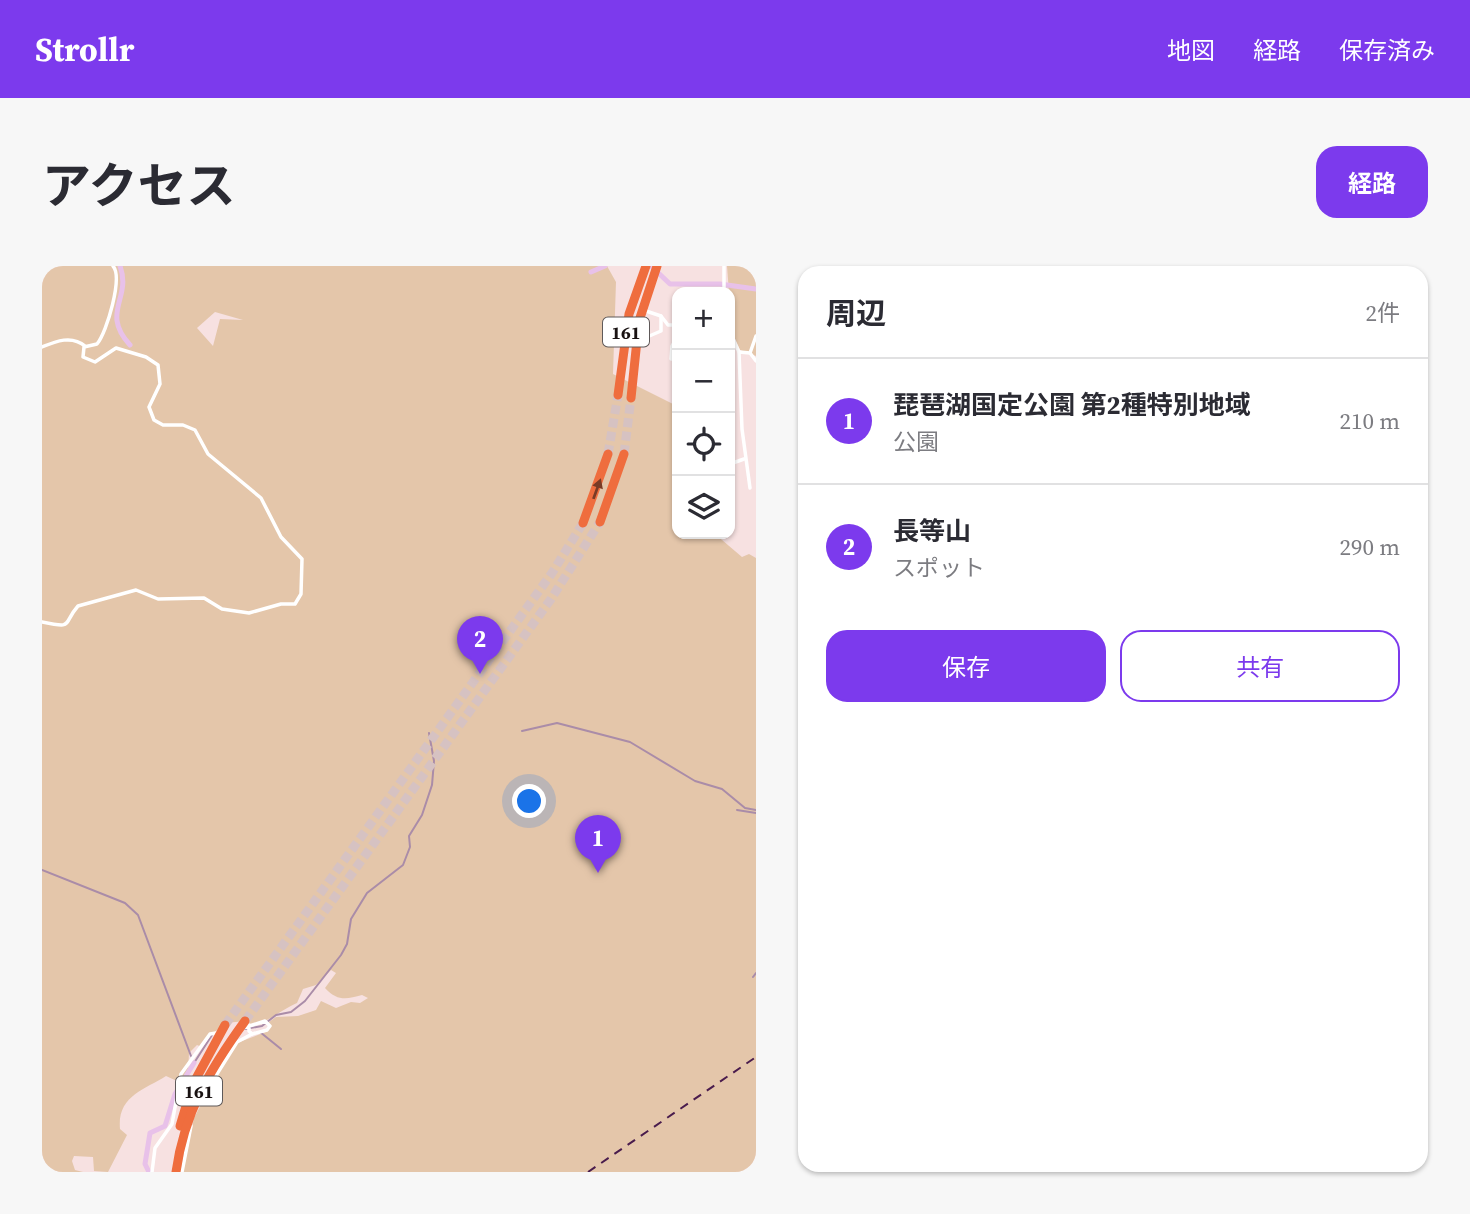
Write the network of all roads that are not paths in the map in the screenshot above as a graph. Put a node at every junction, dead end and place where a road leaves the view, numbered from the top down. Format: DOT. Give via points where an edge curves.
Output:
graph roads {
  1 [pos="113,266"];
  2 [pos="657,266"];
  3 [pos="724,266"];
  4 [pos="647,272"];
  5 [pos="724,287"];
  6 [pos="646,311"];
  7 [pos="661,316"];
  8 [pos="672,325"];
  9 [pos="756,335"];
  10 [pos="647,337"];
  11 [pos="85,346"];
  12 [pos="672,346"];
  13 [pos="42,347"];
  14 [pos="735,347"];
  15 [pos="738,352"];
  16 [pos="750,354"];
  17 [pos="671,359"];
  18 [pos="756,360"];
  19 [pos="618,395"];
  20 [pos="631,398"];
  21 [pos="608,454"];
  22 [pos="624,454"];
  23 [pos="744,459"];
  24 [pos="735,462"];
  25 [pos="750,488"];
  26 [pos="600,522"];
  27 [pos="583,523"];
  28 [pos="42,622"];
  29 [pos="225,1025"];
  30 [pos="248,1028"];
  31 [pos="216,1032"];
  32 [pos="756,1167"];
  33 [pos="152,1172"];
  34 [pos="173,1172"];
  35 [pos="182,1172"];
  36 [pos="750,1172"];
  1 -- 11 [label="street" via="118,276 105,331 95,345"];
  2 -- 4 [label="highway, 161"];
  3 -- 5 [label="street"];
  4 -- 19 [label="highway, 161" via="629,314"];
  4 -- 20 [label="highway, 161"];
  6 -- 7 [label="street"];
  7 -- 8 [label="street"];
  7 -- 10 [label="street" via="661,331"];
  9 -- 16 [label="street"];
  11 -- 13 [label="street" via="73,340"];
  11 -- 28 [label="street" via="83,355 90,361 98,361 114,348 158,365 161,381 150,405 152,417 159,424 195,430 208,454 261,498 281,537 302,559 301,594 297,604 281,604 256,614 227,611 204,598 158,599 136,590 78,606 65,624"];
  12 -- 17 [label="street"];
  14 -- 15 [label="street"];
  15 -- 16 [label="street"];
  15 -- 23 [label="street"];
  16 -- 18 [label="street"];
  27 -- 21 [label="highway, one-way"];
  22 -- 26 [label="highway"];
  23 -- 24 [label="street"];
  23 -- 25 [label="street"];
  29 -- 34 [label="highway, 161" via="192,1086 178,1132"];
  30 -- 30 [label="street" via="267,1030 269,1023 262,1021"];
  30 -- 34 [label="highway, 161" via="200,1088"];
  30 -- 35 [label="street" via="198,1104"];
  31 -- 33 [label="street" via="181,1074 172,1124 155,1148"];
  32 -- 36 [label="street"];
}
